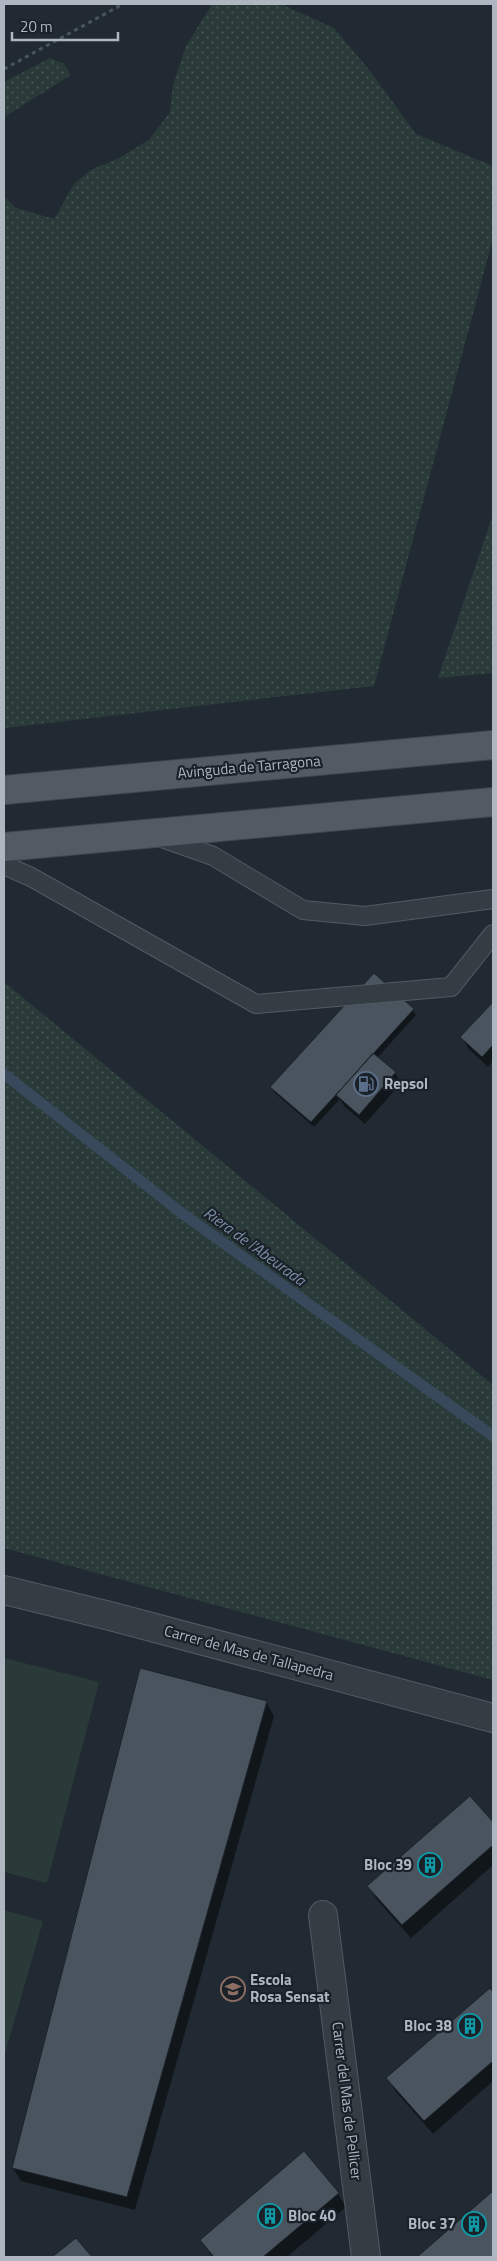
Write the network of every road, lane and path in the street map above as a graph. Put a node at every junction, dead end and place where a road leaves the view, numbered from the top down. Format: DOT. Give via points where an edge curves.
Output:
graph roads {
  1 [pos="123,4"];
  2 [pos="4,69"];
  3 [pos="493,745"];
  4 [pos="4,790"];
  5 [pos="493,802"];
  6 [pos="149,833"];
  7 [pos="4,847"];
  8 [pos="4,865"];
  9 [pos="493,899"];
  10 [pos="493,934"];
  11 [pos="4,1590"];
  12 [pos="493,1718"];
  13 [pos="323,1915"];
  14 [pos="366,2257"];
  1 -- 2 [label="path"];
  3 -- 4 [label="main road, Avinguda de Tarragona"];
  5 -- 6 [label="main road"];
  6 -- 7 [label="main road"];
  6 -- 9 [label="lane" via="213,856 303,910 366,916"];
  8 -- 10 [label="lane" via="31,877 256,1004 451,987"];
  11 -- 12 [label="street, Carrer de Mas de Tallapedra"];
  13 -- 14 [label="street, Carrer del Mas de Pellicer"];
}
